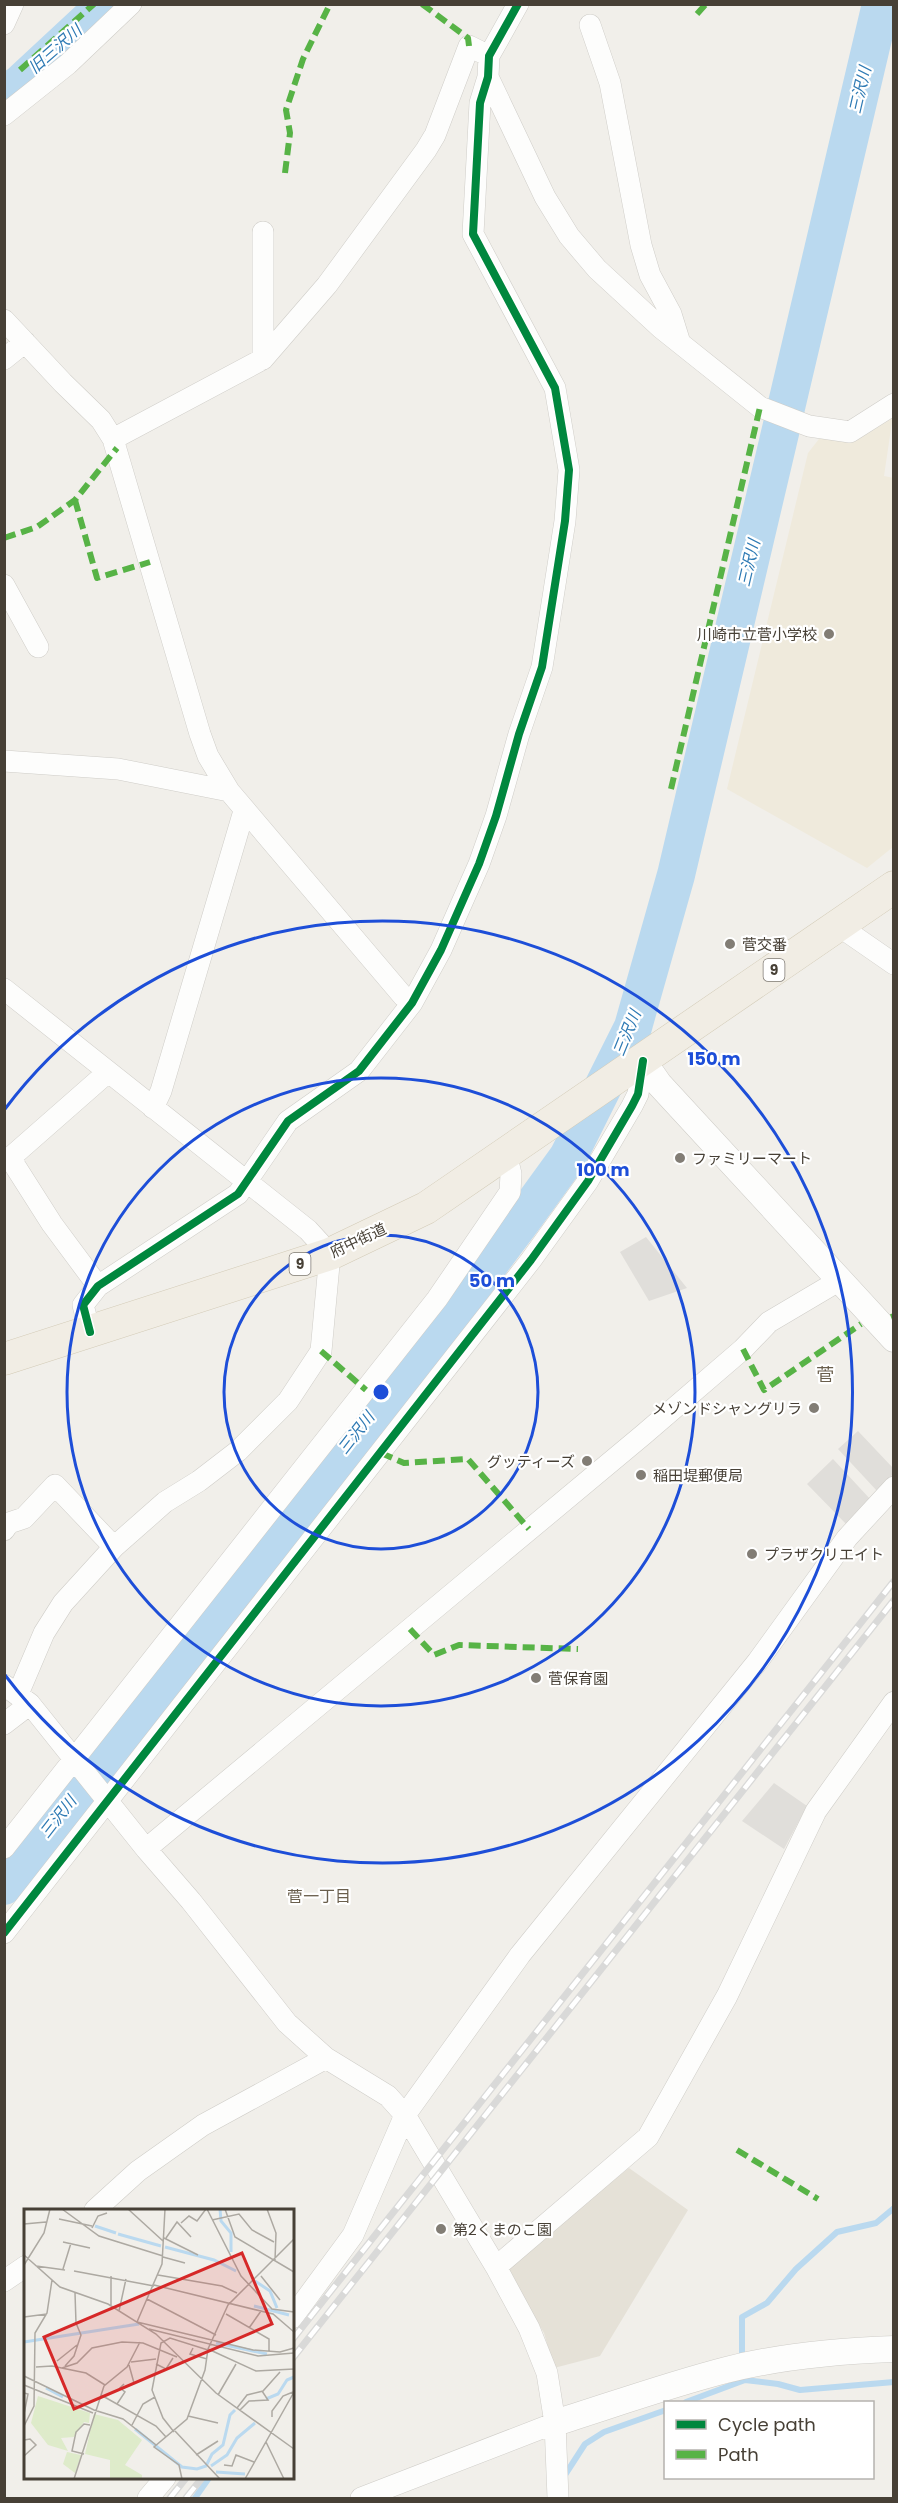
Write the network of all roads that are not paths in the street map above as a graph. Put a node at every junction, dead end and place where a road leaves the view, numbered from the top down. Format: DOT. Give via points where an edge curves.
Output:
graph roads {
  1 [pos="13,4"];
  2 [pos="131,4"];
  3 [pos="518,4"];
  4 [pos="4,24"];
  5 [pos="590,25"];
  6 [pos="489,56"];
  7 [pos="488,77"];
  8 [pos="4,115"];
  9 [pos="263,232"];
  10 [pos="4,320"];
  11 [pos="25,342"];
  12 [pos="680,343"];
  13 [pos="4,359"];
  14 [pos="263,359"];
  15 [pos="894,404"];
  16 [pos="113,440"];
  17 [pos="4,585"];
  18 [pos="38,647"];
  19 [pos="4,761"];
  20 [pos="229,791"];
  21 [pos="244,811"];
  22 [pos="894,887"];
  23 [pos="839,926"];
  24 [pos="894,964"];
  25 [pos="4,989"];
  26 [pos="412,1003"];
  27 [pos="646,1069"];
  28 [pos="108,1072"];
  29 [pos="153,1108"];
  30 [pos="506,1153"];
  31 [pos="247,1180"];
  32 [pos="330,1254"];
  33 [pos="840,1280"];
  34 [pos="98,1286"];
  35 [pos="90,1332"];
  36 [pos="894,1339"];
  37 [pos="4,1359"];
  38 [pos="894,1487"];
  39 [pos="4,1530"];
  40 [pos="114,1547"];
  41 [pos="17,1695"];
  42 [pos="894,1702"];
  43 [pos="4,1724"];
  44 [pos="74,1760"];
  45 [pos="109,1801"];
  46 [pos="4,1848"];
  47 [pos="146,1849"];
  48 [pos="4,1933"];
  49 [pos="326,2058"];
  50 [pos="405,2115"];
  51 [pos="97,2209"];
  52 [pos="24,2267"];
  53 [pos="496,2267"];
  54 [pos="4,2281"];
  55 [pos="294,2315"];
  56 [pos="894,2349"];
  57 [pos="555,2423"];
  58 [pos="164,2479"];
  59 [pos="148,2499"];
  60 [pos="361,2499"];
  61 [pos="558,2499"];
  1 -- 4 [label="street"];
  2 -- 8 [label="street" via="68,64"];
  3 -- 6 [label="street"];
  5 -- 12 [label="street" via="610,83 641,245"];
  6 -- 7 [label="street"];
  6 -- 14 [label="street" via="470,46 426,150 327,285"];
  7 -- 12 [label="street" via="545,198 569,236 597,269"];
  7 -- 26 [label="street" via="480,103 473,234 555,388 569,470 565,521 542,667 479,864 441,950"];
  9 -- 14 [label="street"];
  10 -- 11 [label="street"];
  11 -- 13 [label="street"];
  11 -- 16 [label="street" via="101,420"];
  12 -- 15 [label="street" via="760,407 809,426 850,432"];
  14 -- 16 [label="street"];
  16 -- 20 [label="street" via="200,734"];
  17 -- 18 [label="street"];
  19 -- 20 [label="street" via="118,769"];
  20 -- 21 [label="street"];
  21 -- 26 [label="street"];
  21 -- 29 [label="street"];
  22 -- 23 [label="main road, 9"];
  23 -- 24 [label="street"];
  23 -- 27 [label="main road, 9"];
  25 -- 28 [label="street"];
  26 -- 31 [label="street" via="358,1071 288,1121"];
  27 -- 30 [label="main road, 府中街道 / 9" via="579,1103"];
  27 -- 33 [label="street"];
  27 -- 45 [label="street" via="632,1106 588,1181 531,1260"];
  28 -- 29 [label="street"];
  28 -- 34 [label="street" via="10,1158"];
  29 -- 31 [label="street"];
  30 -- 32 [label="main road, 府中街道 / 9" via="426,1208"];
  30 -- 44 [label="street" via="510,1192 437,1299"];
  31 -- 32 [label="street" via="308,1230"];
  31 -- 34 [label="street" via="238,1194"];
  32 -- 35 [label="main road, 府中街道 / 9"];
  32 -- 40 [label="street" via="321,1351 288,1401 238,1451 165,1502"];
  33 -- 36 [label="street"];
  33 -- 47 [label="street" via="769,1322 643,1435"];
  34 -- 35 [label="street" via="83,1305"];
  35 -- 37 [label="main road, 府中街道 / 9"];
  38 -- 50 [label="street" via="847,1538 758,1661 520,1955"];
  39 -- 40 [label="street" via="9,1523 24,1518 55,1485"];
  40 -- 41 [label="street" via="63,1603 44,1633"];
  41 -- 43 [label="street"];
  41 -- 44 [label="street"];
  42 -- 53 [label="street" via="816,1811 727,1996 648,2137"];
  44 -- 45 [label="street"];
  44 -- 46 [label="street"];
  45 -- 47 [label="street"];
  45 -- 48 [label="street"];
  47 -- 49 [label="street" via="287,2023"];
  49 -- 50 [label="street" via="388,2096"];
  49 -- 51 [label="street" via="203,2125 138,2172"];
  50 -- 53 [label="street"];
  50 -- 55 [label="street" via="353,2235"];
  52 -- 54 [label="street"];
  53 -- 57 [label="street" via="529,2328 547,2373"];
  56 -- 57 [label="street" via="841,2351 728,2370"];
  57 -- 60 [label="street"];
  57 -- 61 [label="street"];
  58 -- 59 [label="street"];
}
